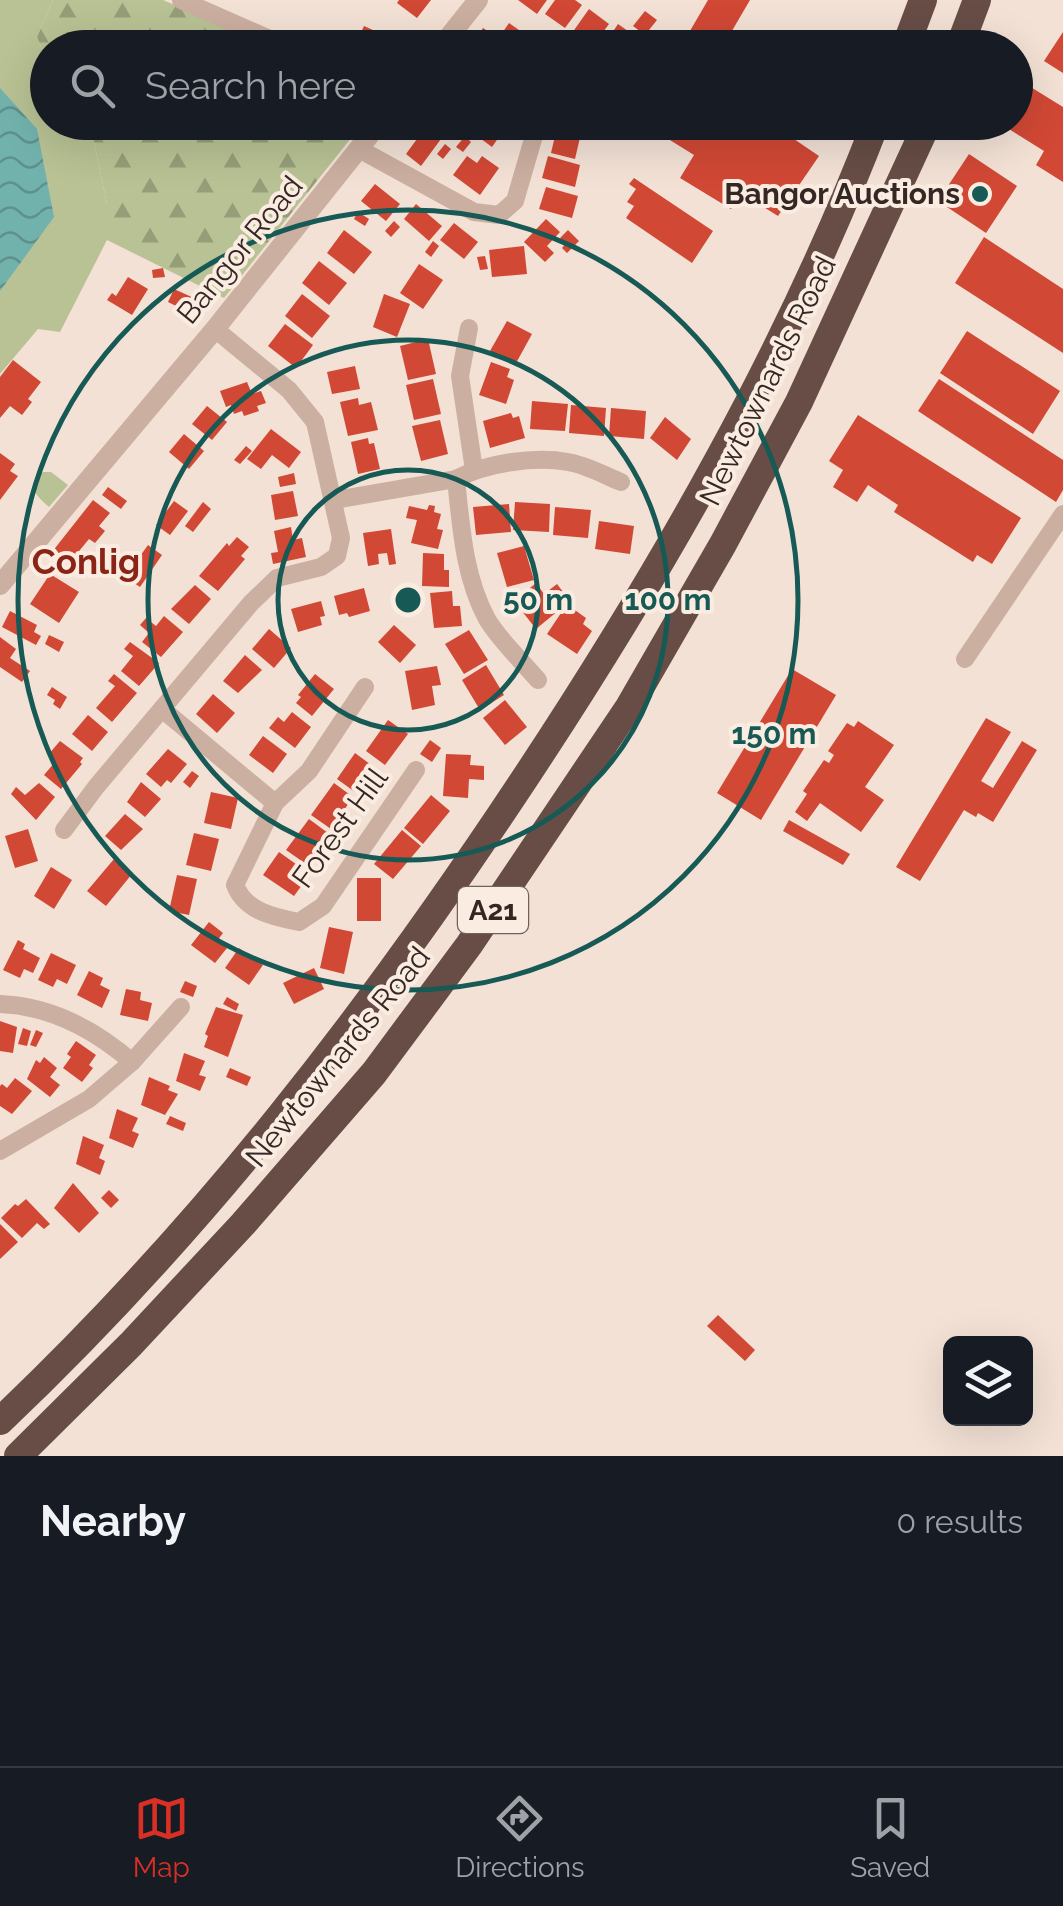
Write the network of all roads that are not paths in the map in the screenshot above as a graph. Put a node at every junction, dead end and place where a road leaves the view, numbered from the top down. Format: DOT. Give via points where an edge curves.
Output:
graph roads {
  1 [pos="181,0"];
  2 [pos="478,0"];
  3 [pos="923,0"];
  4 [pos="977,0"];
  5 [pos="249,30"];
  6 [pos="454,30"];
  7 [pos="912,30"];
  8 [pos="966,30"];
  9 [pos="367,140"];
  10 [pos="533,140"];
  11 [pos="868,140"];
  12 [pos="920,140"];
  13 [pos="360,149"];
  14 [pos="469,328"];
  15 [pos="216,329"];
  16 [pos="474,470"];
  17 [pos="456,479"];
  18 [pos="621,482"];
  19 [pos="335,500"];
  20 [pos="1063,514"];
  21 [pos="0,585"];
  22 [pos="966,659"];
  23 [pos="538,680"];
  24 [pos="365,687"];
  25 [pos="162,709"];
  26 [pos="416,770"];
  27 [pos="275,802"];
  28 [pos="64,830"];
  29 [pos="0,1004"];
  30 [pos="181,1007"];
  31 [pos="132,1062"];
  32 [pos="0,1152"];
  33 [pos="0,1421"];
  34 [pos="18,1456"];
  1 -- 5 [label="street"];
  2 -- 6 [label="street"];
  3 -- 7 [label="highway"];
  4 -- 8 [label="highway"];
  9 -- 13 [label="street, Bangor Road"];
  10 -- 13 [label="street" via="515,200 499,215 474,212"];
  11 -- 33 [label="highway, Newtownards Road / A21" via="817,262 678,534 432,919 188,1228"];
  12 -- 34 [label="highway, Newtownards Road / A21" via="799,402 723,544 629,707 468,946 374,1074 256,1209"];
  13 -- 15 [label="street, Bangor Road"];
  14 -- 16 [label="street" via="460,376"];
  15 -- 19 [label="street" via="289,390 315,422"];
  15 -- 21 [label="street, Bangor Road"];
  16 -- 17 [label="street"];
  16 -- 18 [label="street" via="570,462"];
  17 -- 19 [label="street"];
  17 -- 23 [label="street" via="462,542 480,601 489,622"];
  19 -- 25 [label="street" via="337,556 321,568 277,578"];
  20 -- 22 [label="street"];
  24 -- 27 [label="street, Forest Hill" via="309,771"];
  25 -- 27 [label="street"];
  25 -- 28 [label="street"];
  26 -- 27 [label="street, Forest Hill" via="323,906 298,922 252,907 235,885"];
  29 -- 31 [label="street" via="72,1020"];
  30 -- 31 [label="street"];
  31 -- 32 [label="street" via="89,1099"];
}
